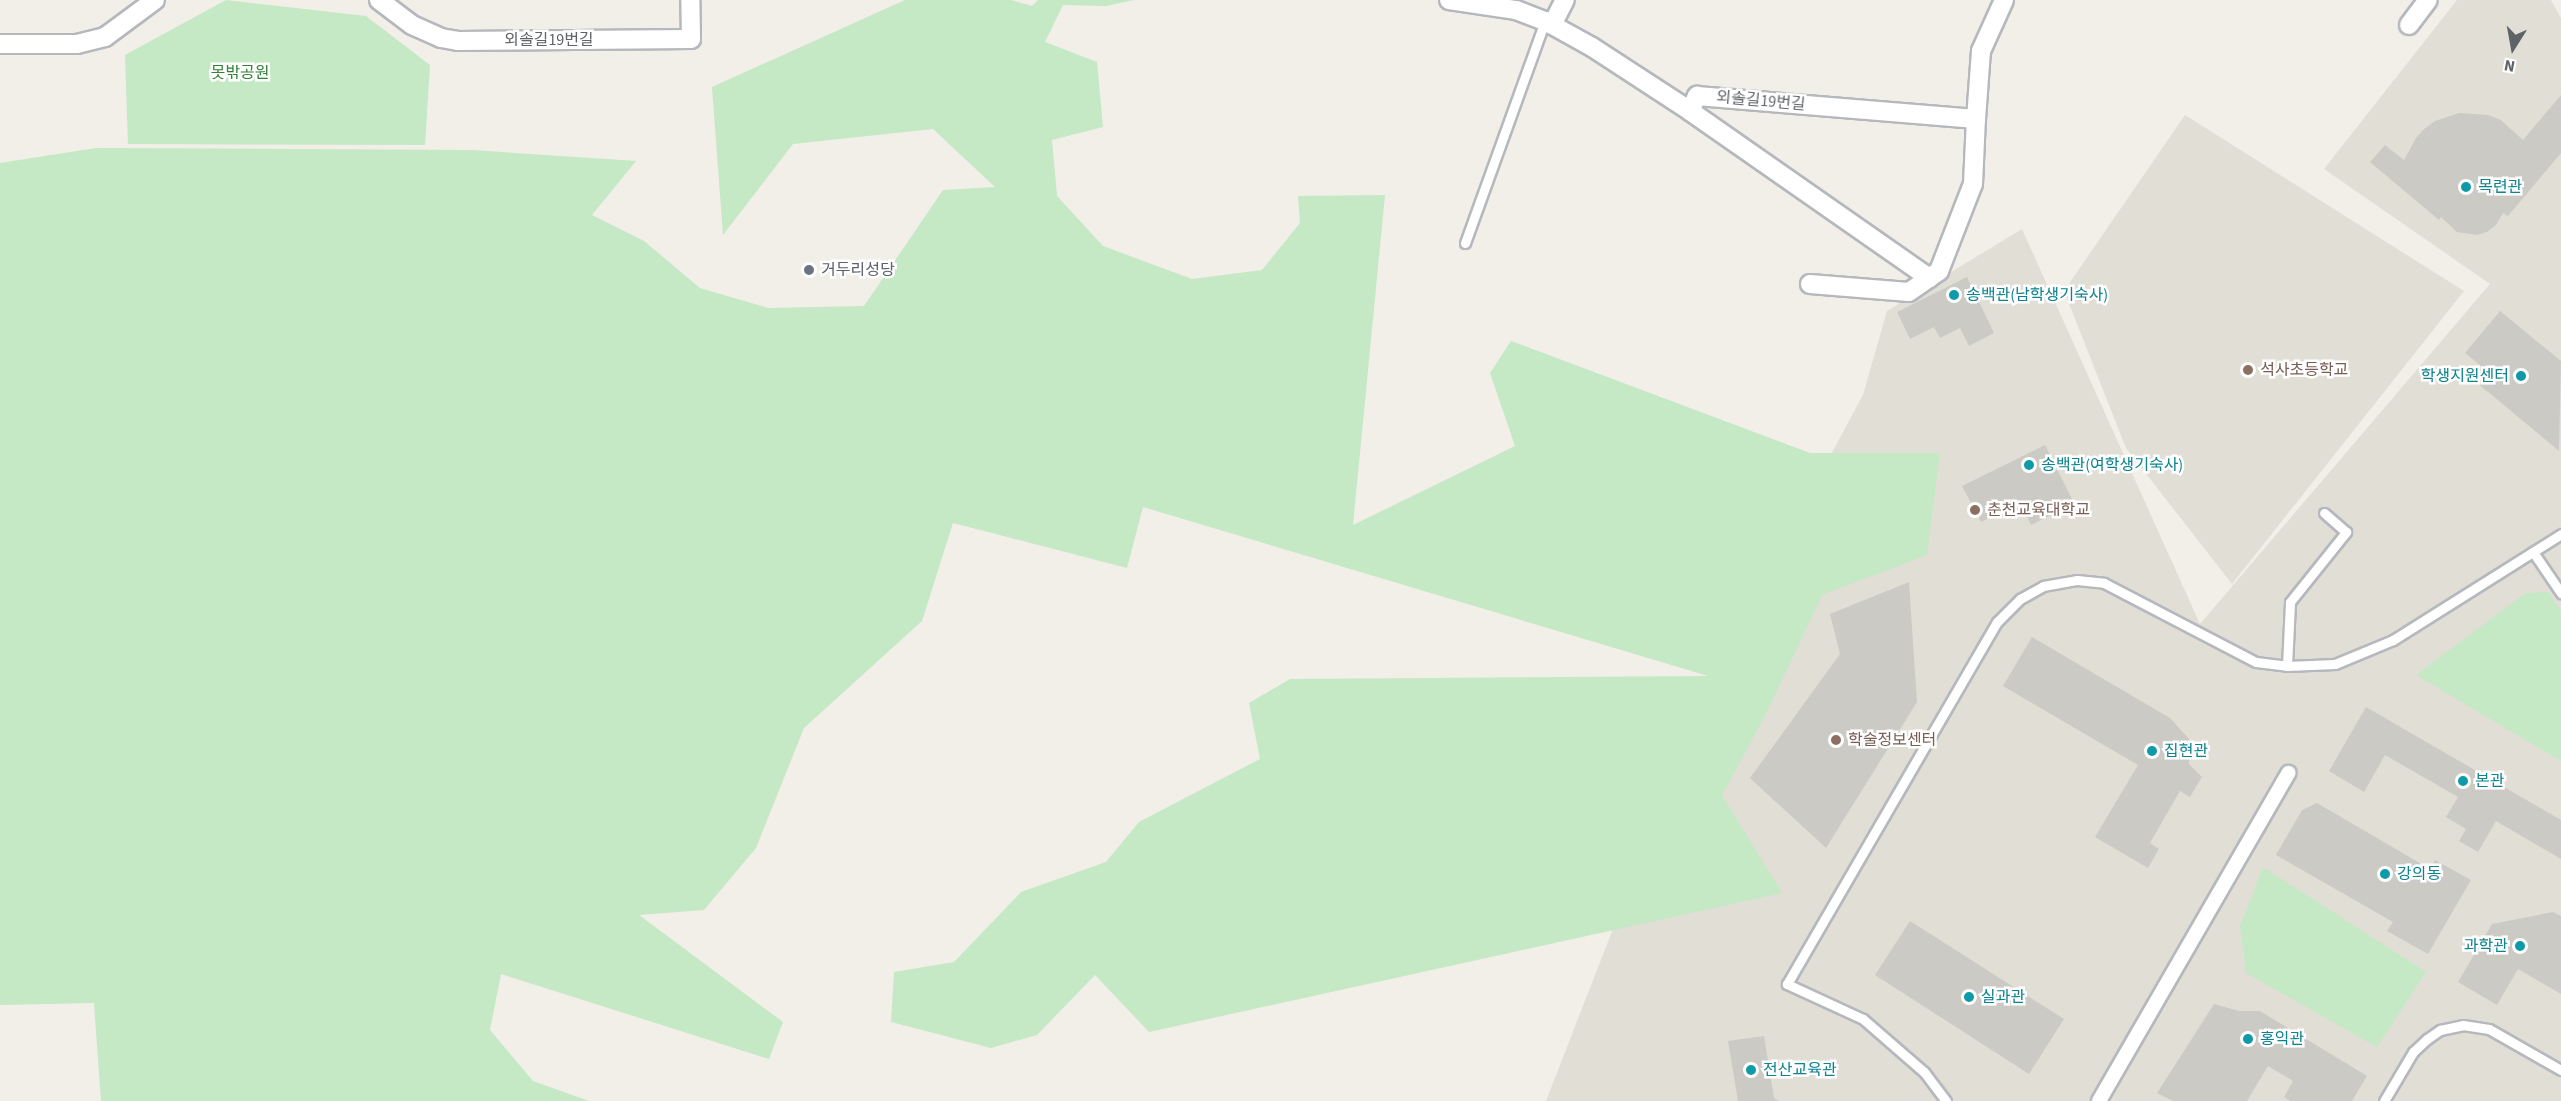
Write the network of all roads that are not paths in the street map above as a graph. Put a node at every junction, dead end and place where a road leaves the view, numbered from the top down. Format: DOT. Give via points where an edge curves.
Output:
graph roads {
  1 [pos="155,0"];
  2 [pos="379,0"];
  3 [pos="690,0"];
  4 [pos="1449,0"];
  5 [pos="1565,0"];
  6 [pos="2004,0"];
  7 [pos="2428,0"];
  8 [pos="1549,23"];
  9 [pos="2409,26"];
  10 [pos="0,44"];
  11 [pos="1690,111"];
  12 [pos="1976,119"];
  13 [pos="1465,243"];
  14 [pos="1929,278"];
  15 [pos="1810,284"];
  16 [pos="2324,513"];
  17 [pos="2561,534"];
  18 [pos="2533,552"];
  19 [pos="2561,593"];
  20 [pos="2287,666"];
  21 [pos="2288,773"];
  22 [pos="2561,1070"];
  23 [pos="1946,1101"];
  24 [pos="2099,1101"];
  25 [pos="2384,1101"];
  1 -- 10 [label="street" via="105,37 77,44"];
  2 -- 3 [label="street, 외솔길19번길" via="412,25 441,38 470,40 691,39"];
  4 -- 8 [label="street" via="1516,10"];
  5 -- 8 [label="street"];
  6 -- 12 [label="street" via="1982,51"];
  7 -- 9 [label="street"];
  8 -- 11 [label="street"];
  8 -- 13 [label="lane"];
  11 -- 12 [label="street, 외솔길19번길" via="1697,96"];
  11 -- 14 [label="street"];
  12 -- 14 [label="street" via="1973,184 1939,271"];
  14 -- 15 [label="street" via="1909,292"];
  16 -- 20 [label="lane" via="2346,532 2290,603"];
  17 -- 18 [label="lane"];
  18 -- 19 [label="lane"];
  18 -- 20 [label="lane" via="2393,640 2335,664"];
  20 -- 23 [label="lane" via="2256,662 2104,583 2077,580 2043,586 2020,599 1996,622 1787,984 1863,1019 1924,1072"];
  21 -- 24 [label="street"];
  22 -- 25 [label="lane" via="2489,1029 2463,1025 2440,1030 2413,1052"];
}
